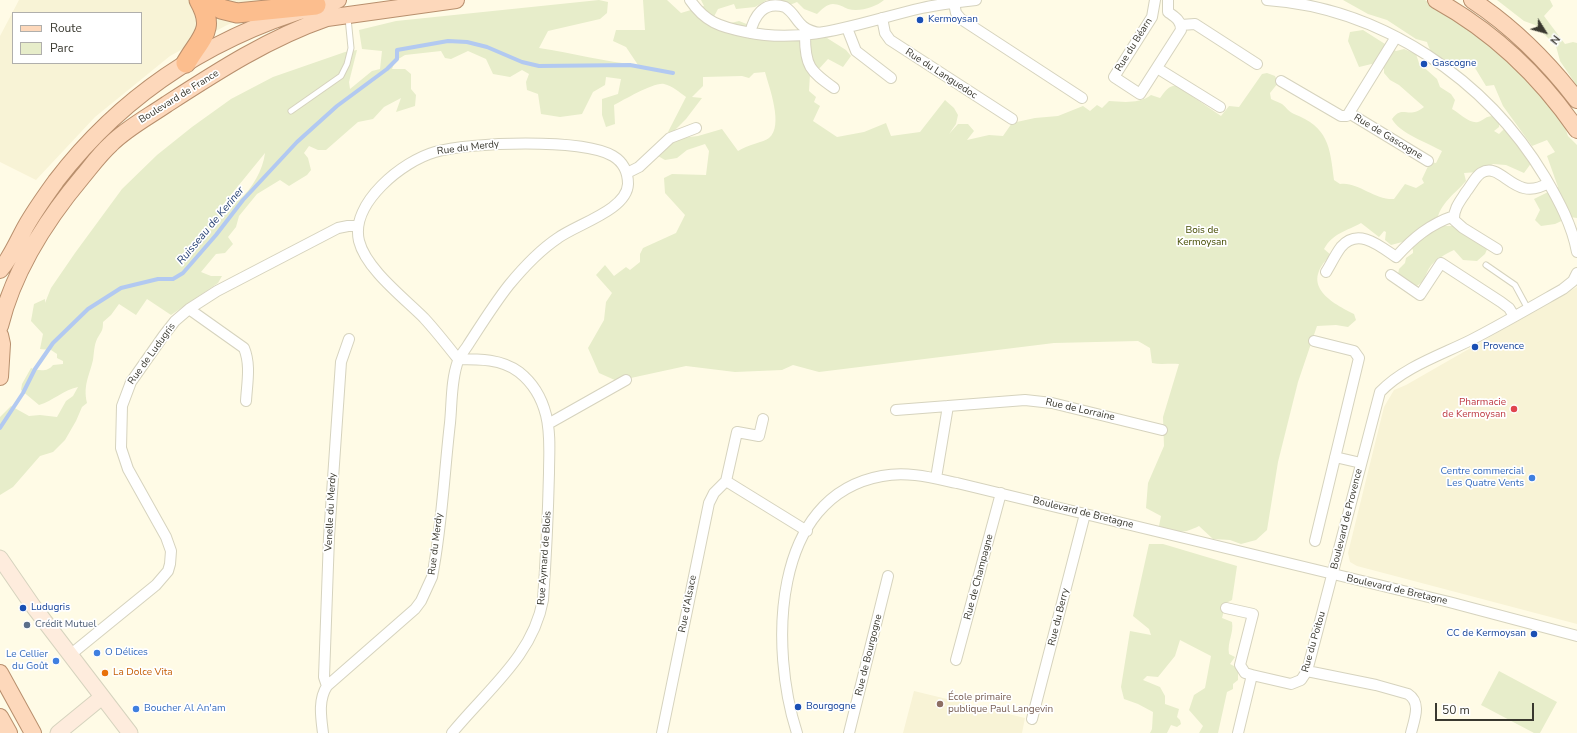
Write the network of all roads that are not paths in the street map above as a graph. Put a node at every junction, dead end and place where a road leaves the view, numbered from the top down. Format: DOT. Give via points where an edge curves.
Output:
graph roads {
  1 [pos="199,0"];
  2 [pos="211,0"];
  3 [pos="338,0"];
  4 [pos="456,0"];
  5 [pos="690,0"];
  6 [pos="976,0"];
  7 [pos="1155,0"];
  8 [pos="1168,0"];
  9 [pos="1267,0"];
  10 [pos="1436,0"];
  11 [pos="1472,0"];
  12 [pos="954,3"];
  13 [pos="316,5"];
  14 [pos="348,15"];
  15 [pos="794,18"];
  16 [pos="882,18"];
  17 [pos="1181,25"];
  18 [pos="847,28"];
  19 [pos="750,33"];
  20 [pos="821,33"];
  21 [pos="793,36"];
  22 [pos="805,36"];
  23 [pos="1396,37"];
  24 [pos="186,63"];
  25 [pos="1257,64"];
  26 [pos="1157,68"];
  27 [pos="891,78"];
  28 [pos="1280,81"];
  29 [pos="834,88"];
  30 [pos="1082,98"];
  31 [pos="1577,100"];
  32 [pos="1220,108"];
  33 [pos="291,111"];
  34 [pos="1349,113"];
  35 [pos="1012,120"];
  36 [pos="696,128"];
  37 [pos="1577,130"];
  38 [pos="1428,161"];
  39 [pos="627,173"];
  40 [pos="1548,183"];
  41 [pos="1454,216"];
  42 [pos="358,226"];
  43 [pos="1497,249"];
  44 [pos="1577,252"];
  45 [pos="1486,265"];
  46 [pos="0,270"];
  47 [pos="1326,272"];
  48 [pos="1577,273"];
  49 [pos="1390,275"];
  50 [pos="189,309"];
  51 [pos="1528,309"];
  52 [pos="1514,316"];
  53 [pos="0,326"];
  54 [pos="0,335"];
  55 [pos="349,339"];
  56 [pos="1314,341"];
  57 [pos="458,359"];
  58 [pos="0,377"];
  59 [pos="626,380"];
  60 [pos="246,401"];
  61 [pos="948,406"];
  62 [pos="896,410"];
  63 [pos="763,419"];
  64 [pos="548,424"];
  65 [pos="1162,430"];
  66 [pos="1335,457"];
  67 [pos="1361,463"];
  68 [pos="936,478"];
  69 [pos="726,481"];
  70 [pos="1001,493"];
  71 [pos="1085,514"];
  72 [pos="807,530"];
  73 [pos="1315,541"];
  74 [pos="0,558"];
  75 [pos="888,576"];
  76 [pos="1334,576"];
  77 [pos="1226,608"];
  78 [pos="1577,636"];
  79 [pos="70,655"];
  80 [pos="956,660"];
  81 [pos="1308,671"];
  82 [pos="0,673"];
  83 [pos="1252,675"];
  84 [pos="327,686"];
  85 [pos="102,697"];
  86 [pos="0,717"];
  87 [pos="1032,719"];
  88 [pos="9,733"];
  89 [pos="33,733"];
  90 [pos="58,733"];
  91 [pos="130,733"];
  92 [pos="323,733"];
  93 [pos="452,733"];
  94 [pos="662,733"];
  95 [pos="797,733"];
  96 [pos="850,733"];
  97 [pos="1238,733"];
  98 [pos="1411,733"];
  1 -- 24 [label="highway" via="206,17 207,28"];
  2 -- 13 [label="highway" via="221,9 237,13"];
  3 -- 13 [label="main road, Boulevard de France"];
  4 -- 14 [label="main road, Boulevard de France"];
  5 -- 19 [label="street" via="700,14 712,22"];
  6 -- 12 [label="street"];
  7 -- 26 [label="street, Rue du Béarn" via="1152,17 1114,77 1140,94"];
  8 -- 17 [label="street" via="1168,12"];
  9 -- 23 [label="street" via="1328,10"];
  10 -- 37 [label="main road" via="1484,31 1518,59 1543,84"];
  11 -- 31 [label="main road" via="1526,42"];
  12 -- 16 [label="street"];
  12 -- 30 [label="street" via="961,19"];
  13 -- 24 [label="main road, Boulevard de France" via="230,37"];
  14 -- 33 [label="lane" via="351,48 341,76"];
  14 -- 53 [label="main road, Boulevard de France" via="327,18 307,25 236,62 144,119 111,144 62,202 38,238 15,281"];
  15 -- 19 [label="street" via="785,7 774,3 768,4 754,16"];
  15 -- 20 [label="street" via="806,29"];
  15 -- 21 [label="street"];
  16 -- 18 [label="street"];
  16 -- 35 [label="street, Rue du Languedoc" via="885,33 890,40"];
  17 -- 25 [label="street" via="1195,24"];
  17 -- 26 [label="street, Rue du Béarn" via="1180,33"];
  18 -- 20 [label="street"];
  18 -- 27 [label="street" via="856,51"];
  19 -- 21 [label="street" via="777,37"];
  20 -- 22 [label="street"];
  21 -- 22 [label="street"];
  22 -- 29 [label="street" via="808,65 816,76"];
  23 -- 34 [label="street, Rue de Gascogne"];
  23 -- 40 [label="street" via="1452,72 1484,99 1516,135"];
  24 -- 46 [label="main road, Boulevard de France" via="136,99 87,144 41,203"];
  26 -- 32 [label="street"];
  28 -- 34 [label="street, Rue de Gascogne" via="1341,116 1347,116"];
  34 -- 38 [label="street, Rue de Gascogne"];
  36 -- 39 [label="street" via="670,138 639,167"];
  39 -- 42 [label="street, Rue du Merdy" via="611,154 582,147 530,143 445,149 413,162 382,186 366,206"];
  39 -- 57 [label="street, Rue du Merdy" via="628,188 624,197 608,210 572,228 542,251 501,295"];
  40 -- 41 [label="street" via="1527,190 1498,173 1485,171 1477,177 1456,208"];
  40 -- 44 [label="street" via="1568,223"];
  41 -- 43 [label="street" via="1459,226"];
  41 -- 47 [label="street" via="1422,231 1396,257 1364,238 1347,242"];
  42 -- 50 [label="street, Rue de Ludugris" via="338,228 217,291"];
  42 -- 57 [label="street" via="360,243 374,266"];
  45 -- 51 [label="lane" via="1515,285"];
  48 -- 51 [label="street, Boulevard de Provence" via="1573,281 1563,289"];
  49 -- 52 [label="street" via="1420,295 1441,263 1501,302"];
  50 -- 60 [label="street" via="244,348 248,357"];
  50 -- 79 [label="street, Rue de Ludugris" via="175,321 131,382 124,396 120,418 122,455 166,537 171,551 168,571 152,589"];
  51 -- 52 [label="street, Boulevard de Provence"];
  52 -- 67 [label="street, Boulevard de Provence" via="1411,369 1385,387 1377,401"];
  54 -- 58 [label="main road"];
  55 -- 84 [label="street, Venelle du Merdy" via="341,362 329,537 324,677"];
  56 -- 66 [label="street" via="1354,351 1359,358"];
  57 -- 64 [label="street, Rue Aymard de Blois" via="494,361 518,371 537,393"];
  57 -- 84 [label="street, Rue du Merdy" via="435,563 428,588 421,601 406,618"];
  59 -- 64 [label="street"];
  61 -- 62 [label="street, Rue de Lorraine"];
  61 -- 65 [label="street, Rue de Lorraine" via="1034,400"];
  61 -- 68 [label="street"];
  63 -- 69 [label="street, Rue d'Alsace" via="758,436 738,432"];
  64 -- 93 [label="street, Rue Aymard de Blois" via="548,531 541,613 532,635 517,659"];
  66 -- 67 [label="street, Boulevard de Provence"];
  66 -- 73 [label="street"];
  67 -- 76 [label="street, Boulevard de Provence"];
  68 -- 70 [label="street, Boulevard de Bretagne"];
  68 -- 72 [label="street, Boulevard de Bretagne" via="902,474 868,480 834,498"];
  69 -- 72 [label="street"];
  69 -- 94 [label="street, Rue d'Alsace" via="714,493 709,503"];
  70 -- 71 [label="street, Boulevard de Bretagne"];
  70 -- 80 [label="street, Rue de Champagne"];
  71 -- 76 [label="street, Boulevard de Bretagne"];
  71 -- 87 [label="street, Rue du Berry"];
  72 -- 95 [label="street, Boulevard de Bretagne" via="791,569 781,624 785,685"];
  74 -- 79 [label="main road"];
  75 -- 96 [label="street, Rue de Bourgogne"];
  76 -- 78 [label="street, Boulevard de Bretagne" via="1449,602"];
  76 -- 81 [label="street, Rue du Poitou"];
  77 -- 83 [label="street" via="1253,614 1240,665 1245,673"];
  79 -- 85 [label="main road"];
  81 -- 83 [label="street, Rue du Poitou" via="1301,680 1291,684"];
  81 -- 98 [label="street" via="1376,685 1412,696 1416,704 1416,714"];
  82 -- 89 [label="main road"];
  83 -- 97 [label="street"];
  84 -- 92 [label="street" via="321,704"];
  85 -- 90 [label="main road"];
  85 -- 91 [label="main road"];
  86 -- 88 [label="main road"];
}
